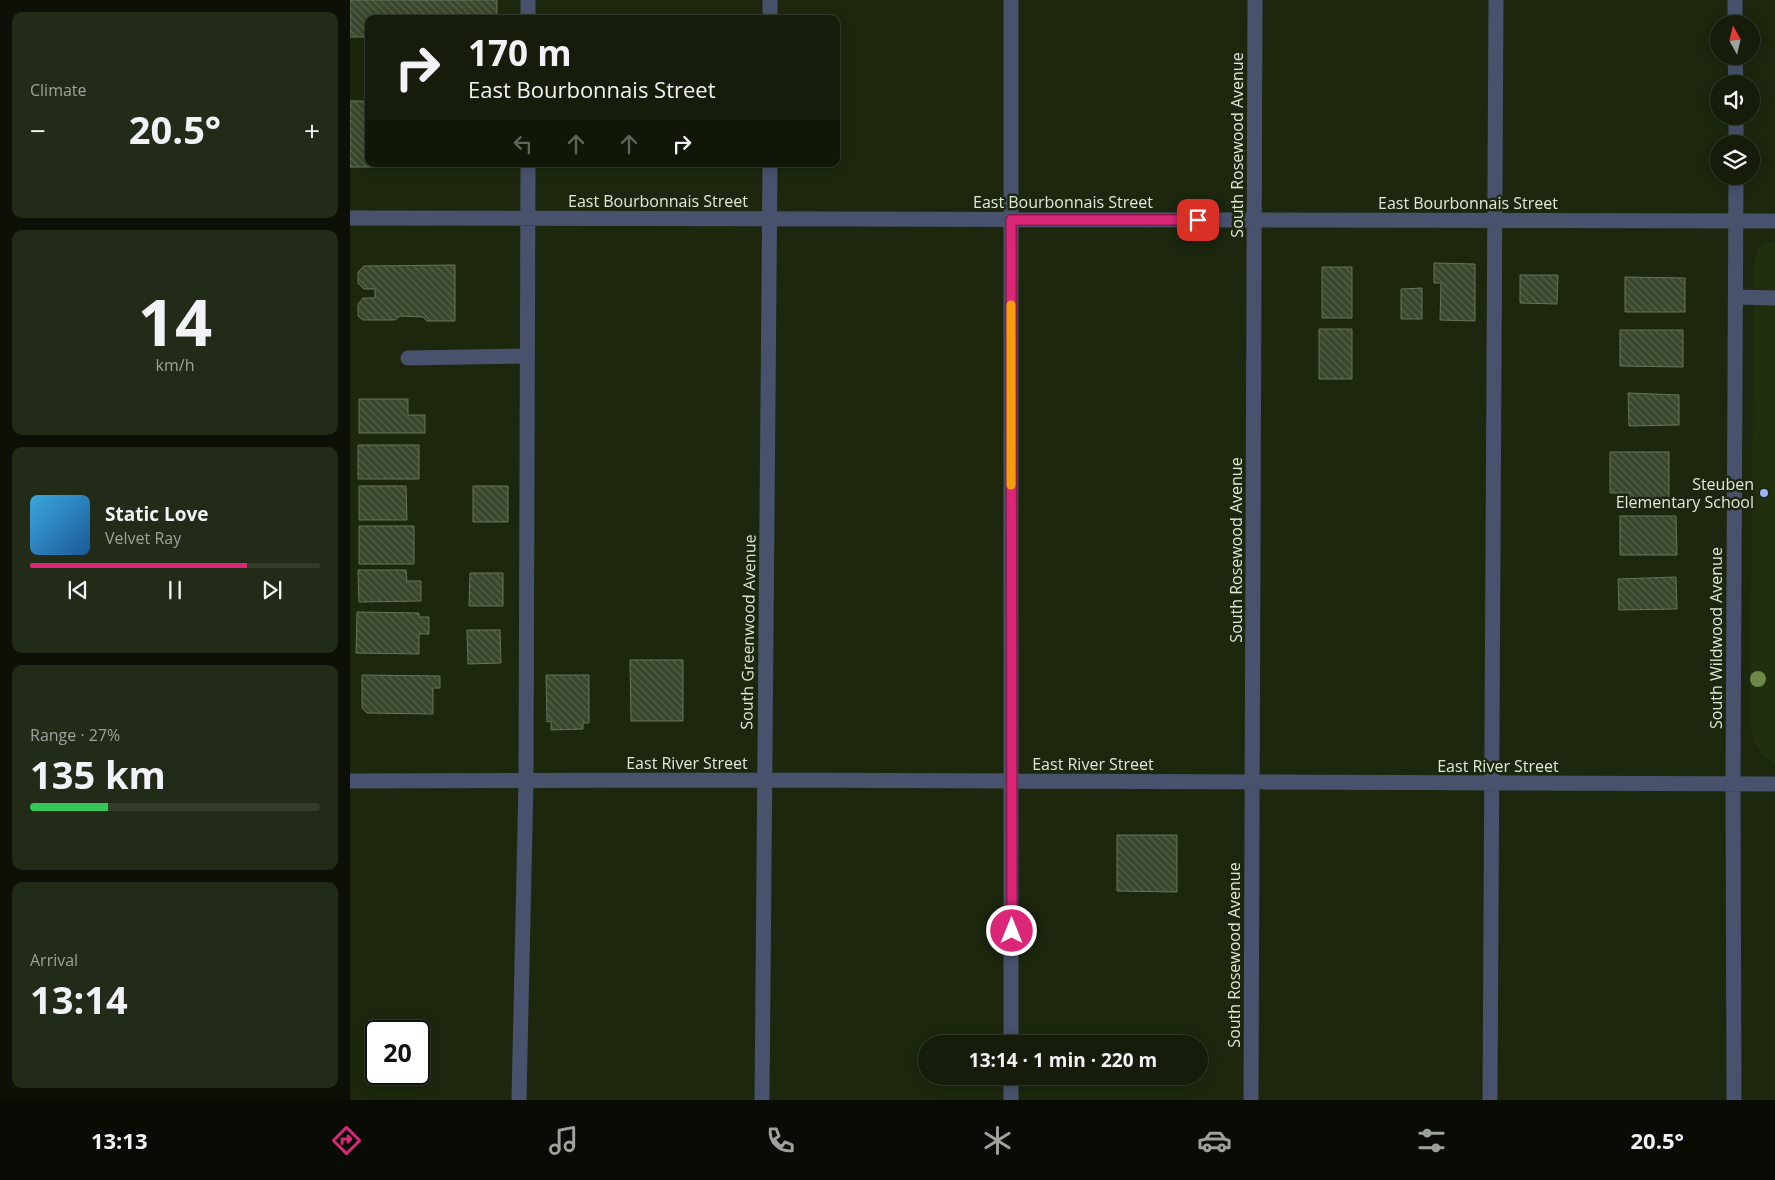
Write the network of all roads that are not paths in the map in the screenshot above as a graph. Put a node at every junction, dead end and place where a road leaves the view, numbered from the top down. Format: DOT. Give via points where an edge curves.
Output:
graph roads {
  1 [pos="528,0"];
  2 [pos="770,0"];
  3 [pos="1011,0"];
  4 [pos="1255,0"];
  5 [pos="1496,0"];
  6 [pos="1735,0"];
  7 [pos="528,15"];
  8 [pos="770,15"];
  9 [pos="1735,15"];
  10 [pos="528,167"];
  11 [pos="770,167"];
  12 [pos="1736,185"];
  13 [pos="350,218"];
  14 [pos="528,218"];
  15 [pos="770,219"];
  16 [pos="1011,220"];
  17 [pos="1254,220"];
  18 [pos="1495,221"];
  19 [pos="1736,221"];
  20 [pos="1775,222"];
  21 [pos="1736,297"];
  22 [pos="1775,298"];
  23 [pos="527,356"];
  24 [pos="408,358"];
  25 [pos="764,780"];
  26 [pos="350,781"];
  27 [pos="526,781"];
  28 [pos="1012,781"];
  29 [pos="1252,782"];
  30 [pos="1492,783"];
  31 [pos="1733,784"];
  32 [pos="1775,784"];
  33 [pos="1012,1035"];
  34 [pos="1012,1085"];
  35 [pos="519,1100"];
  36 [pos="762,1100"];
  37 [pos="1012,1100"];
  38 [pos="1251,1100"];
  39 [pos="1490,1100"];
  40 [pos="1734,1100"];
  1 -- 7 [label="street"];
  2 -- 8 [label="street"];
  3 -- 16 [label="street"];
  4 -- 17 [label="street, South Rosewood Avenue"];
  5 -- 18 [label="street"];
  6 -- 9 [label="street"];
  10 -- 14 [label="street"];
  11 -- 15 [label="street, South Greenwood Avenue"];
  12 -- 19 [label="street, South Wildwood Avenue"];
  13 -- 14 [label="street, East Bourbonnais Street"];
  14 -- 15 [label="street, East Bourbonnais Street"];
  14 -- 23 [label="street"];
  15 -- 16 [label="street, East Bourbonnais Street"];
  15 -- 25 [label="street, South Greenwood Avenue"];
  16 -- 17 [label="street, East Bourbonnais Street"];
  16 -- 28 [label="street"];
  17 -- 18 [label="street, East Bourbonnais Street"];
  17 -- 29 [label="street, South Rosewood Avenue"];
  18 -- 19 [label="street, East Bourbonnais Street"];
  18 -- 30 [label="street"];
  19 -- 20 [label="street, East Bourbonnais Street"];
  19 -- 21 [label="street, South Wildwood Avenue"];
  21 -- 22 [label="street"];
  21 -- 31 [label="street, South Wildwood Avenue"];
  23 -- 24 [label="street"];
  23 -- 27 [label="street"];
  25 -- 27 [label="street, East River Street"];
  25 -- 28 [label="street, East River Street"];
  25 -- 36 [label="street, South Greenwood Avenue"];
  26 -- 27 [label="street, East River Street"];
  27 -- 35 [label="street"];
  28 -- 29 [label="street, East River Street"];
  28 -- 33 [label="street"];
  29 -- 30 [label="street, East River Street"];
  29 -- 38 [label="street, South Rosewood Avenue"];
  30 -- 31 [label="street, East River Street"];
  30 -- 39 [label="street"];
  31 -- 32 [label="street, East River Street"];
  31 -- 40 [label="street, South Wildwood Avenue"];
  34 -- 37 [label="street"];
}
